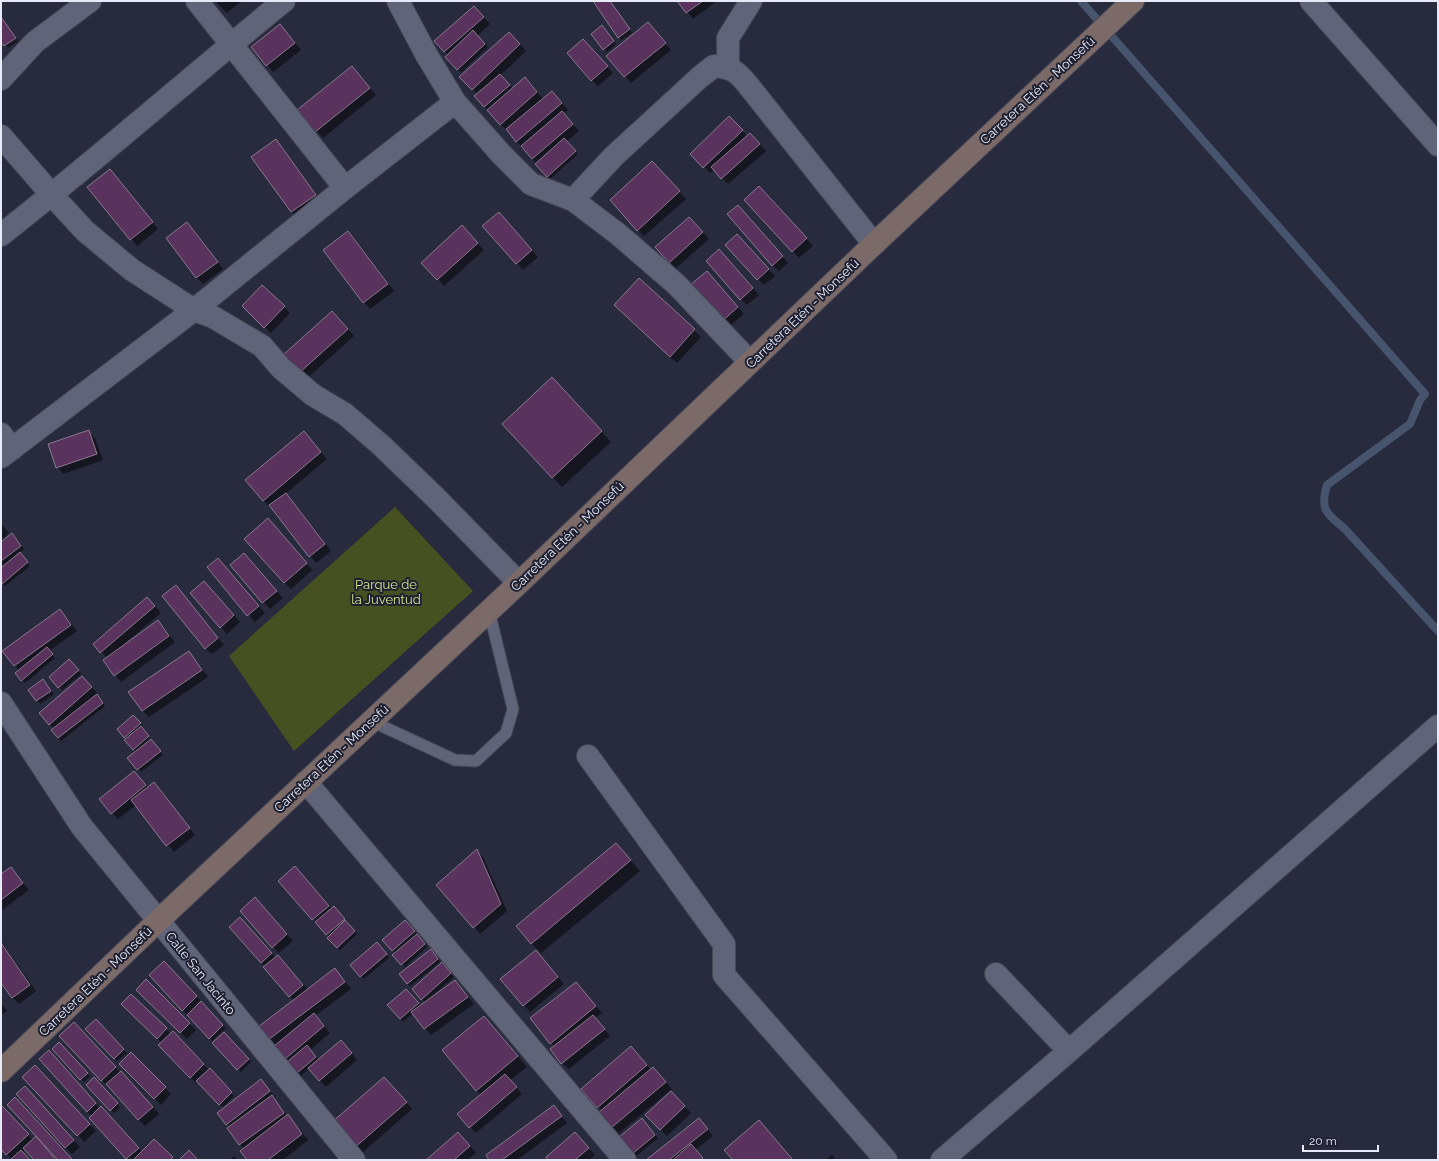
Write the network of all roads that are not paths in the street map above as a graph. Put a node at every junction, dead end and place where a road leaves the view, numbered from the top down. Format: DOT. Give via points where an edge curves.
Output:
graph roads {
  1 [pos="90,1"];
  2 [pos="197,1"];
  3 [pos="284,1"];
  4 [pos="398,1"];
  5 [pos="751,1"];
  6 [pos="1133,1"];
  7 [pos="1312,1"];
  8 [pos="231,44"];
  9 [pos="728,67"];
  10 [pos="1,79"];
  11 [pos="455,102"];
  12 [pos="1,136"];
  13 [pos="1438,146"];
  14 [pos="345,188"];
  15 [pos="52,195"];
  16 [pos="573,200"];
  17 [pos="1,235"];
  18 [pos="874,244"];
  19 [pos="194,310"];
  20 [pos="750,362"];
  21 [pos="5,447"];
  22 [pos="519,583"];
  23 [pos="489,611"];
  24 [pos="1,703"];
  25 [pos="371,721"];
  26 [pos="1438,726"];
  27 [pos="588,756"];
  28 [pos="306,782"];
  29 [pos="158,921"];
  30 [pos="996,974"];
  31 [pos="1069,1051"];
  32 [pos="1,1071"];
  33 [pos="354,1160"];
  34 [pos="625,1160"];
  35 [pos="886,1160"];
  36 [pos="942,1160"];
  1 -- 10 [label="street" via="35,42"];
  2 -- 8 [label="street"];
  3 -- 8 [label="street"];
  4 -- 11 [label="street"];
  5 -- 9 [label="street" via="728,38"];
  6 -- 18 [label="main road, Carretera Etén - Monsefú"];
  7 -- 13 [label="street"];
  8 -- 14 [label="street"];
  8 -- 15 [label="street"];
  9 -- 16 [label="street" via="714,66 700,77 614,156"];
  9 -- 18 [label="street" via="739,74"];
  11 -- 14 [label="street"];
  11 -- 16 [label="street" via="531,184"];
  12 -- 15 [label="street"];
  14 -- 19 [label="street"];
  15 -- 17 [label="street"];
  15 -- 19 [label="street" via="86,231 132,270"];
  16 -- 20 [label="street" via="618,234 677,285"];
  18 -- 20 [label="main road, Carretera Etén - Monsefú"];
  19 -- 21 [label="street"];
  19 -- 22 [label="street" via="213,317 262,346 280,368 313,394 345,414 436,498"];
  20 -- 22 [label="main road, Carretera Etén - Monsefú"];
  22 -- 23 [label="main road, Carretera Etén - Monsefú"];
  23 -- 25 [label="main road, Carretera Etén - Monsefú"];
  23 -- 25 [label="lane" via="513,709 506,734 490,749 476,761 456,760"];
  24 -- 29 [label="street, Calle San Jacinto" via="82,827"];
  25 -- 28 [label="main road, Carretera Etén - Monsefú"];
  26 -- 31 [label="street"];
  27 -- 35 [label="street" via="724,944 724,975"];
  28 -- 29 [label="main road, Carretera Etén - Monsefú"];
  28 -- 34 [label="street"];
  29 -- 32 [label="main road, Carretera Etén - Monsefú"];
  29 -- 33 [label="street, Calle San Jacinto"];
  30 -- 31 [label="street"];
  31 -- 36 [label="street"];
}
